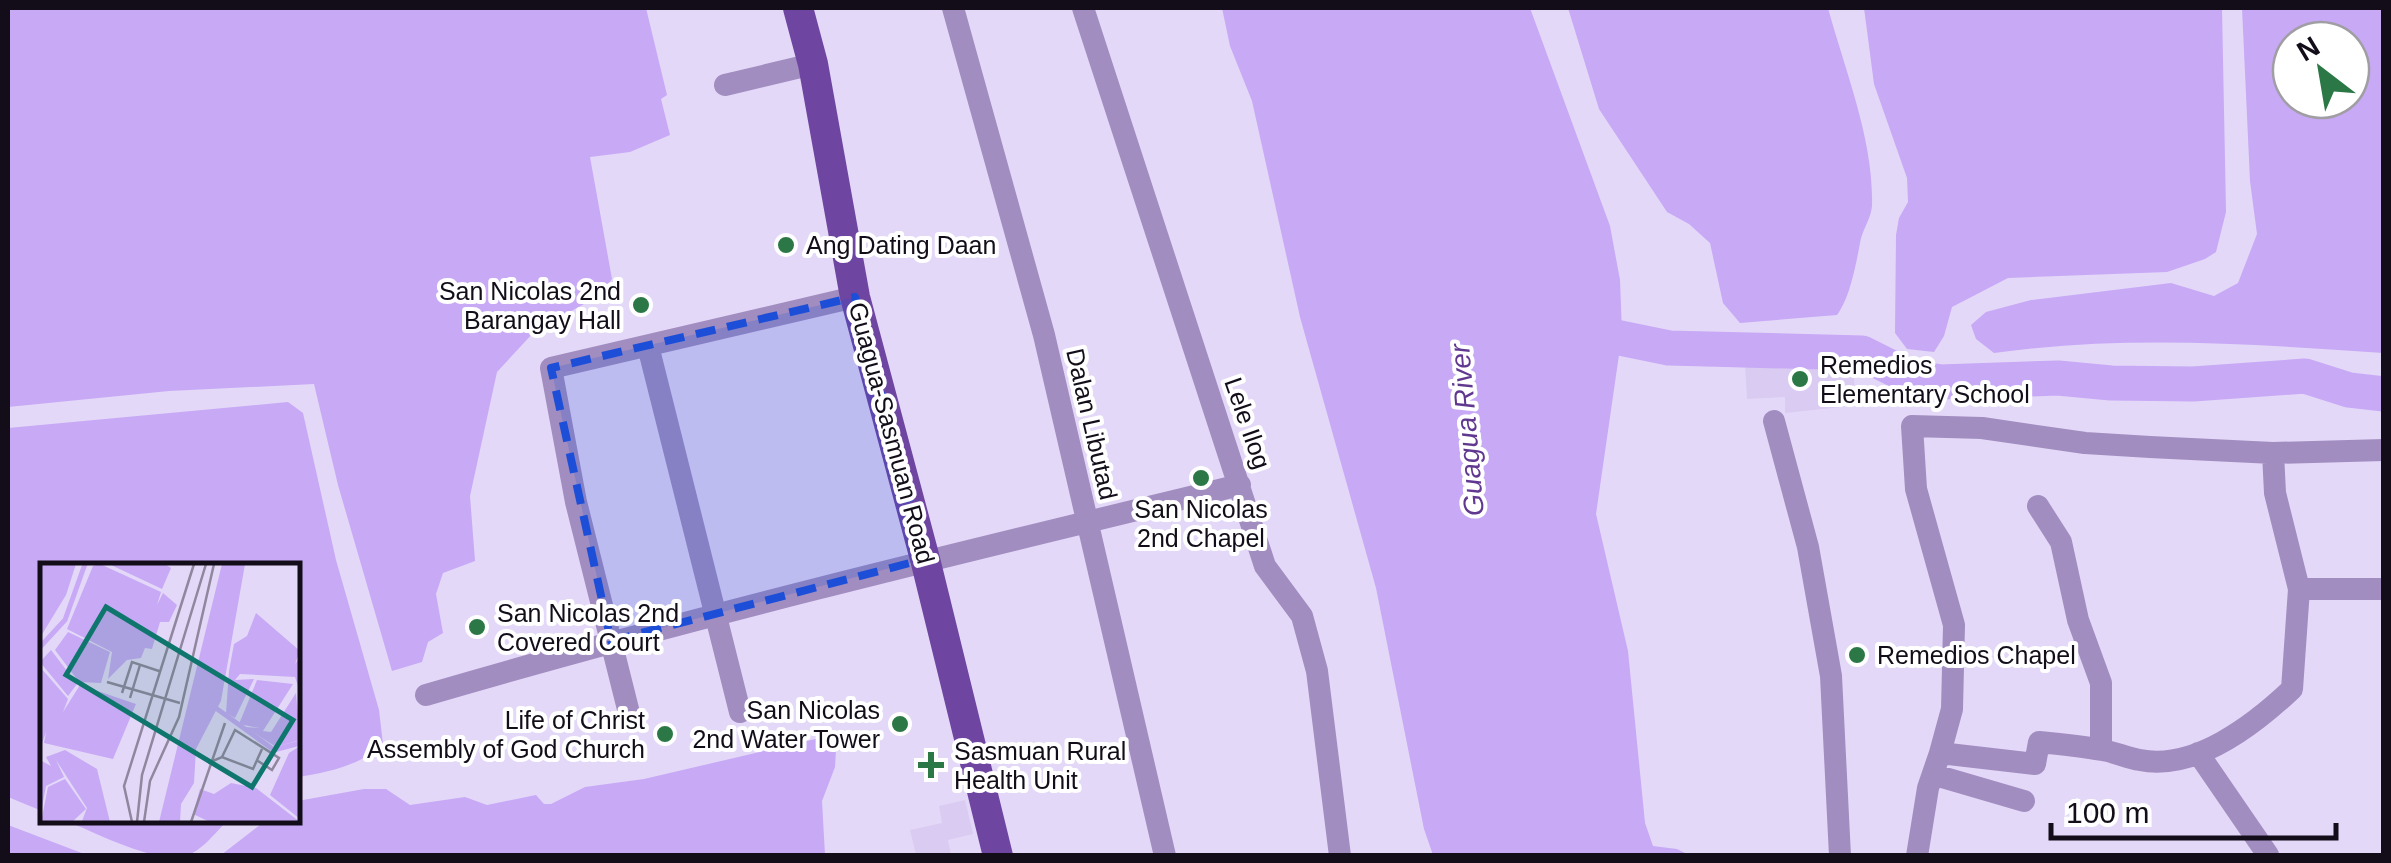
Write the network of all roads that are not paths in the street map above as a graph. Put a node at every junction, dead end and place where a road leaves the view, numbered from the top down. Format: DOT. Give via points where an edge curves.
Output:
graph roads {
  1 [pos="798,8"];
  2 [pos="953,8"];
  3 [pos="1083,8"];
  4 [pos="813,64"];
  5 [pos="725,85"];
  6 [pos="855,297"];
  7 [pos="648,346"];
  8 [pos="1774,420"];
  9 [pos="2384,450"];
  10 [pos="2273,453"];
  11 [pos="1240,485"];
  12 [pos="2038,506"];
  13 [pos="1085,522"];
  14 [pos="925,559"];
  15 [pos="2299,589"];
  16 [pos="2384,590"];
  17 [pos="716,616"];
  18 [pos="611,641"];
  19 [pos="426,695"];
  20 [pos="740,712"];
  21 [pos="629,714"];
  22 [pos="2101,749"];
  23 [pos="2198,753"];
  24 [pos="1938,764"];
  25 [pos="2024,801"];
  26 [pos="2268,855"];
  27 [pos="998,856"];
  28 [pos="1165,856"];
  29 [pos="1340,856"];
  30 [pos="1840,856"];
  31 [pos="1917,856"];
  1 -- 4 [label="main road, Guagua-Sasmuan Road"];
  2 -- 13 [label="street, Dalan Libutad" via="1044,336"];
  3 -- 11 [label="street, Lele Ilog"];
  4 -- 5 [label="street"];
  4 -- 6 [label="main road, Guagua-Sasmuan Road"];
  6 -- 7 [label="street"];
  6 -- 14 [label="main road, Guagua-Sasmuan Road"];
  7 -- 17 [label="street"];
  7 -- 18 [label="street" via="551,368"];
  8 -- 30 [label="street" via="1808,547 1831,676"];
  9 -- 10 [label="street"];
  10 -- 15 [label="street" via="2275,494"];
  10 -- 24 [label="street" via="2085,444 1982,428 1912,426 1916,488 1954,625 1950,717"];
  11 -- 13 [label="street"];
  11 -- 29 [label="street, Lele Ilog" via="1266,566 1302,616 1317,671"];
  12 -- 22 [label="street" via="2060,542 2100,683"];
  13 -- 14 [label="street"];
  13 -- 28 [label="street, Dalan Libutad"];
  14 -- 17 [label="street"];
  14 -- 27 [label="main road, Guagua-Sasmuan Road"];
  15 -- 16 [label="street"];
  15 -- 23 [label="street" via="2292,689"];
  17 -- 18 [label="street"];
  17 -- 20 [label="street"];
  18 -- 19 [label="street"];
  18 -- 21 [label="street"];
  22 -- 23 [label="street" via="2140,760"];
  22 -- 24 [label="street" via="2040,742 2035,764"];
  23 -- 26 [label="street"];
  24 -- 25 [label="street"];
  24 -- 31 [label="street"];
}
